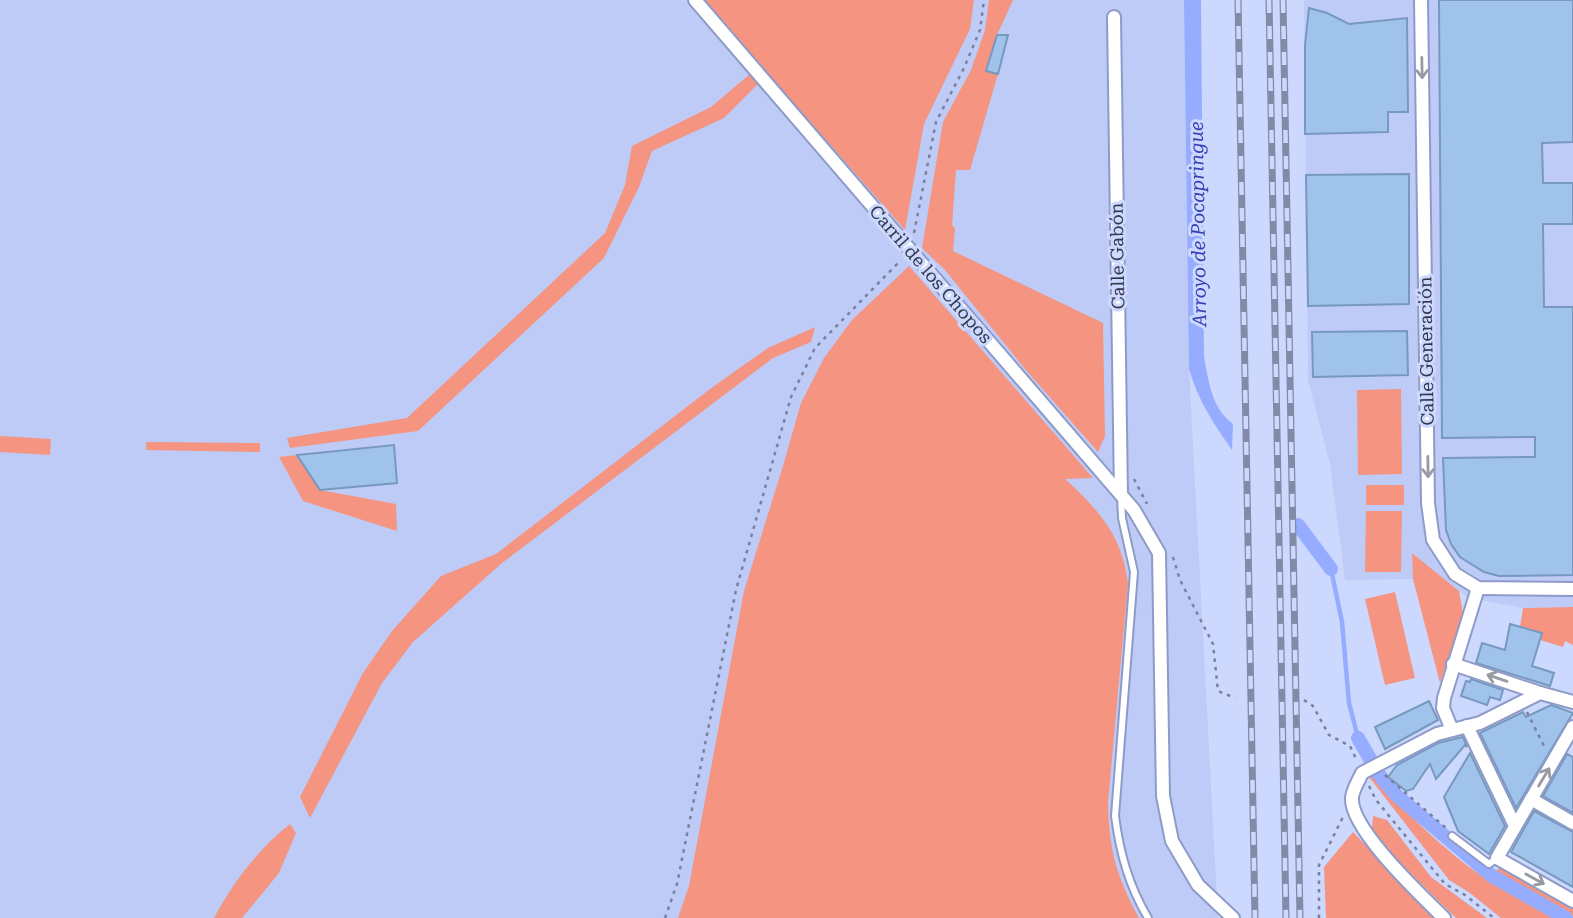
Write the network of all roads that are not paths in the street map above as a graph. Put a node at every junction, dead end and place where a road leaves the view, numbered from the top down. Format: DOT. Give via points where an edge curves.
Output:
graph roads {
  1 [pos="695,0"];
  2 [pos="1422,0"];
  3 [pos="1114,17"];
  4 [pos="1121,495"];
  5 [pos="1478,588"];
  6 [pos="1573,589"];
  7 [pos="1453,664"];
  8 [pos="1540,693"];
  9 [pos="1573,702"];
  10 [pos="1467,726"];
  11 [pos="1573,727"];
  12 [pos="1452,730"];
  13 [pos="1569,746"];
  14 [pos="1531,799"];
  15 [pos="1573,822"];
  16 [pos="1515,826"];
  17 [pos="1452,836"];
  18 [pos="1497,858"];
  19 [pos="1573,901"];
  20 [pos="1231,916"];
  21 [pos="1148,918"];
  22 [pos="1444,918"];
  1 -- 4 [label="street, Carril de los Chopos"];
  2 -- 5 [label="street, Calle Generación, one-way" via="1428,503 1433,540 1455,574"];
  3 -- 4 [label="street, Calle Gabón"];
  4 -- 20 [label="street, Carril de los Chopos" via="1164,550 1163,796 1172,841 1198,885"];
  4 -- 21 [label="lane" via="1134,572 1115,816 1120,852 1135,897"];
  5 -- 6 [label="street"];
  5 -- 7 [label="street"];
  8 -- 7 [label="street, one-way"];
  7 -- 12 [label="street" via="1443,708"];
  8 -- 9 [label="street"];
  8 -- 10 [label="street"];
  10 -- 12 [label="street"];
  10 -- 16 [label="street"];
  11 -- 13 [label="street"];
  12 -- 22 [label="street" via="1373,766 1352,799 1361,826"];
  14 -- 13 [label="street, one-way"];
  14 -- 15 [label="street"];
  14 -- 16 [label="street"];
  16 -- 18 [label="street"];
  17 -- 18 [label="lane" via="1489,864"];
  18 -- 19 [label="street, one-way"];
}
